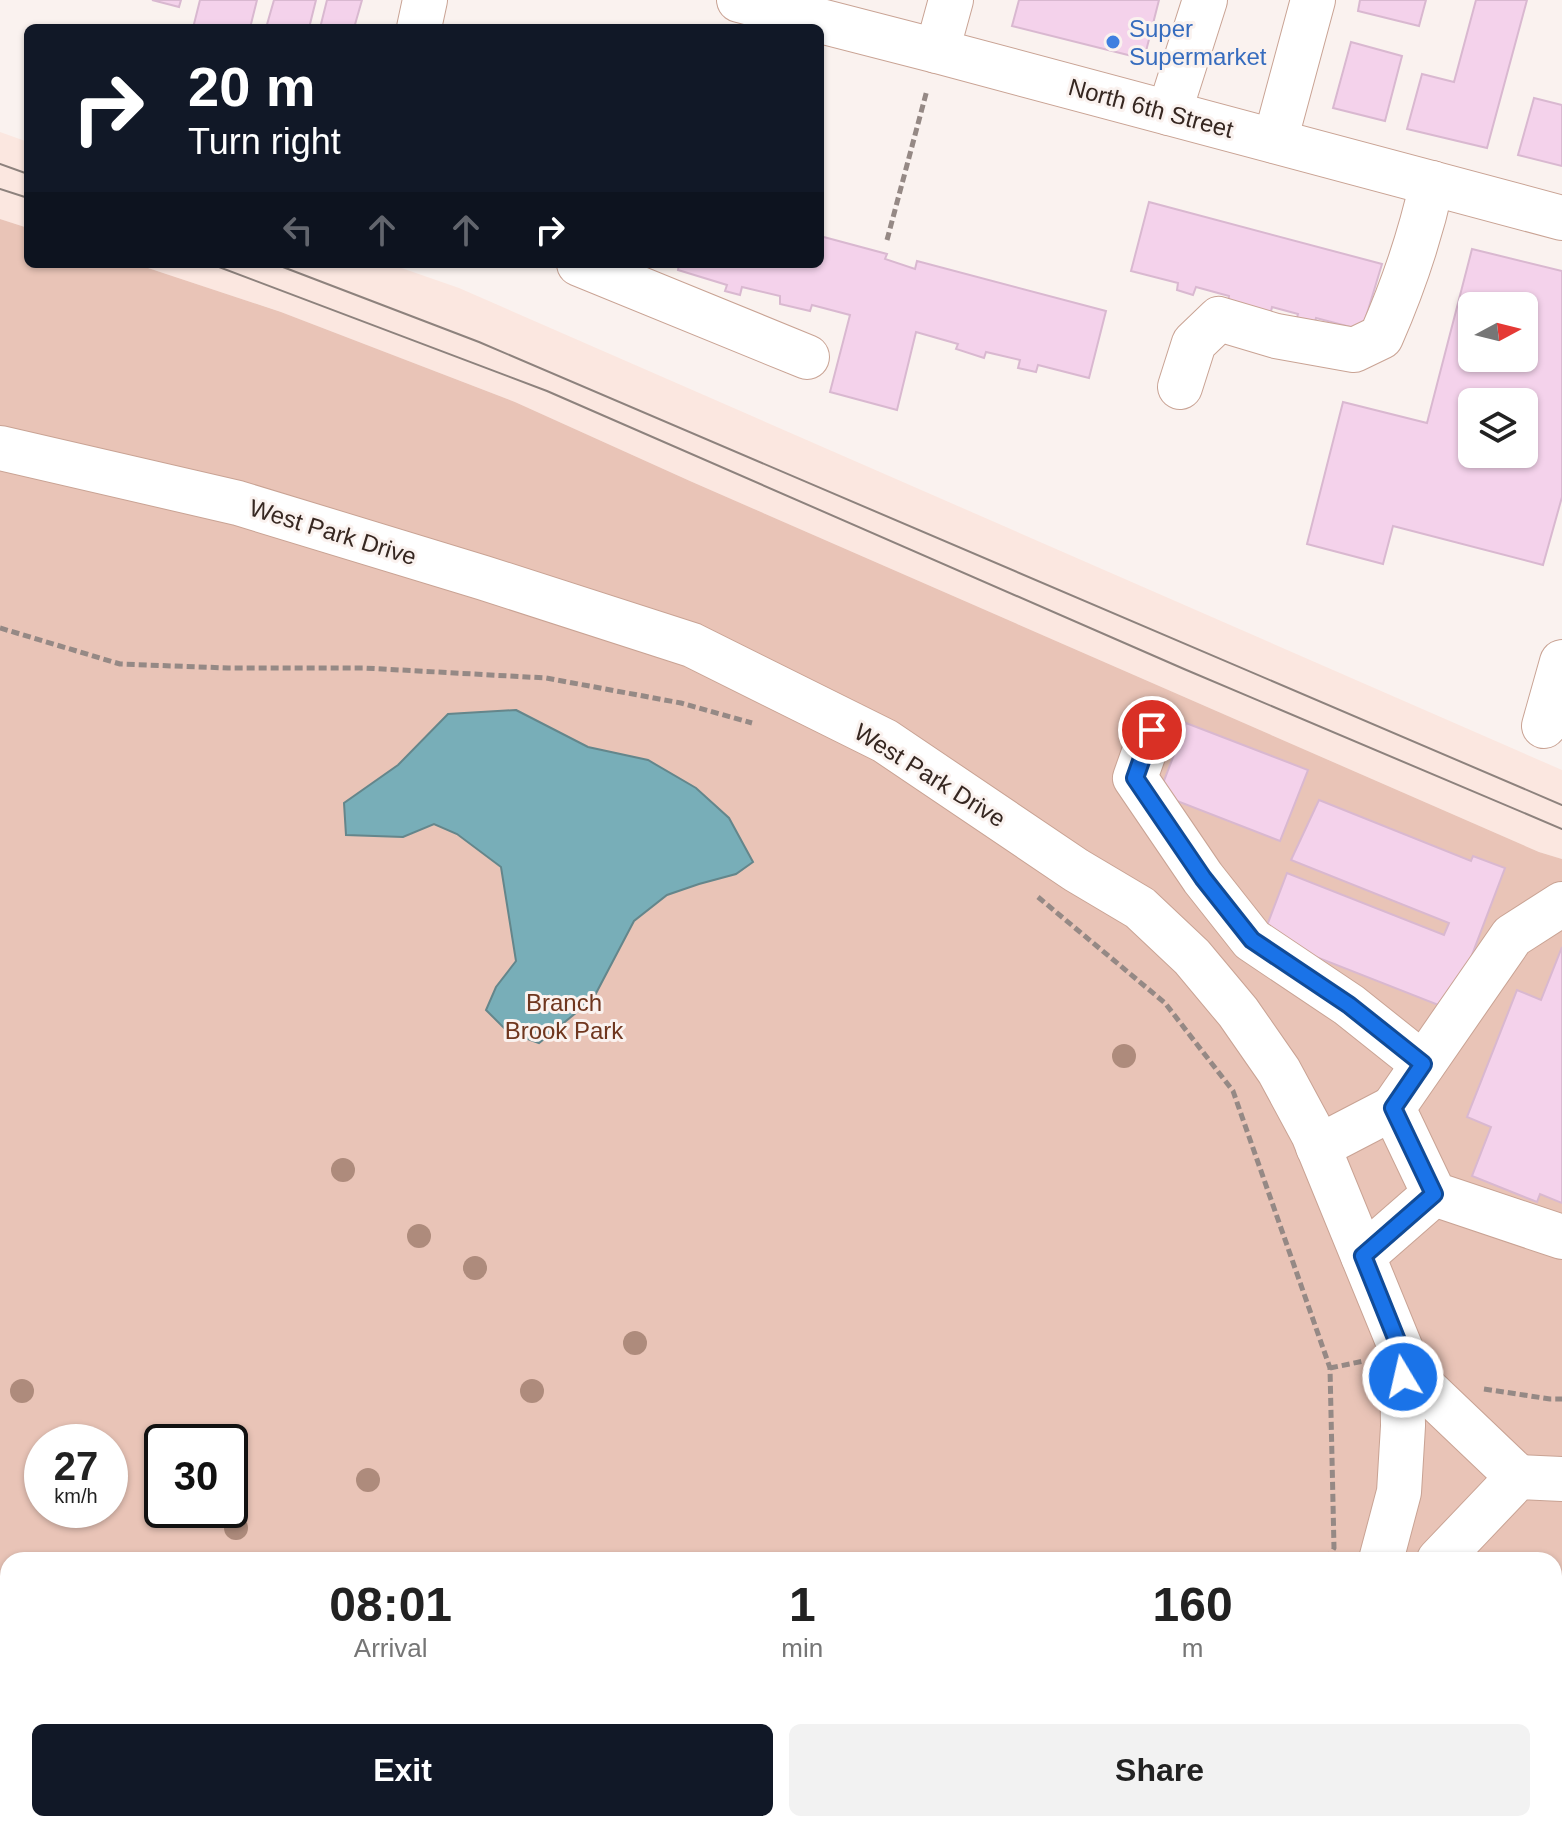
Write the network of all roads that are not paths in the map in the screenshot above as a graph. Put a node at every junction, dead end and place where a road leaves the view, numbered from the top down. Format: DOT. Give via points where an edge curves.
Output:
graph roads {
  1 [pos="425,0"];
  2 [pos="739,0"];
  3 [pos="951,0"];
  4 [pos="1205,0"];
  5 [pos="1313,0"];
  6 [pos="420,24"];
  7 [pos="805,24"];
  8 [pos="824,31"];
  9 [pos="932,70"];
  10 [pos="1169,113"];
  11 [pos="1275,141"];
  12 [pos="1432,183"];
  13 [pos="1562,218"];
  14 [pos="589,268"];
  15 [pos="807,357"];
  16 [pos="1180,387"];
  17 [pos="0,448"];
  18 [pos="1562,662"];
  19 [pos="1544,726"];
  20 [pos="1152,730"];
  21 [pos="1562,904"];
  22 [pos="1423,1064"];
  23 [pos="1393,1108"];
  24 [pos="1318,1147"];
  25 [pos="1434,1194"];
  26 [pos="1562,1237"];
  27 [pos="1363,1256"];
  28 [pos="1402,1353"];
  29 [pos="1518,1477"];
  30 [pos="1562,1479"];
  31 [pos="1383,1552"];
  32 [pos="1447,1552"];
  1 -- 6 [label="street"];
  2 -- 7 [label="street, North 6th Street"];
  3 -- 9 [label="street"];
  4 -- 10 [label="street"];
  5 -- 11 [label="street"];
  8 -- 9 [label="street, North 6th Street"];
  9 -- 10 [label="street, North 6th Street"];
  10 -- 11 [label="street, North 6th Street"];
  11 -- 12 [label="street, North 6th Street"];
  12 -- 13 [label="street, North 6th Street"];
  12 -- 16 [label="street" via="1420,235 1381,337 1354,350 1219,319 1194,343"];
  14 -- 15 [label="street"];
  17 -- 24 [label="street, West Park Drive" via="238,503 692,645 885,741 1140,908 1192,957 1238,1012 1279,1071"];
  18 -- 19 [label="street"];
  20 -- 22 [label="street" via="1135,778 1252,940 1349,1005"];
  21 -- 22 [label="street" via="1512,936"];
  22 -- 23 [label="street"];
  23 -- 24 [label="street"];
  23 -- 25 [label="street"];
  24 -- 27 [label="street, West Park Drive"];
  25 -- 26 [label="street"];
  25 -- 27 [label="street"];
  27 -- 28 [label="street, West Park Drive"];
  28 -- 29 [label="street, West Park Drive" via="1412,1376"];
  28 -- 31 [label="street" via="1399,1492"];
  29 -- 30 [label="street"];
  29 -- 32 [label="street"];
}
